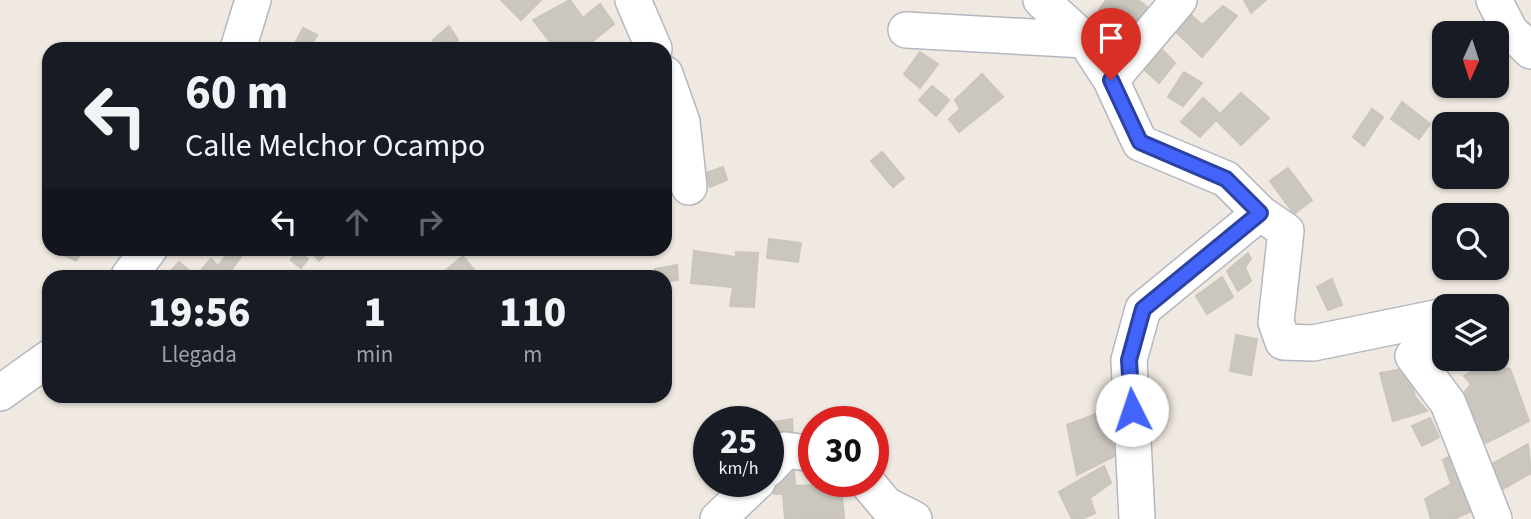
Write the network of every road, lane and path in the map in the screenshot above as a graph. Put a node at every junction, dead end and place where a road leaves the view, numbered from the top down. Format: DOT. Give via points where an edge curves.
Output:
graph roads {
  1 [pos="253,0"];
  2 [pos="633,0"];
  3 [pos="1041,0"];
  4 [pos="1179,0"];
  5 [pos="1493,0"];
  6 [pos="906,30"];
  7 [pos="1085,40"];
  8 [pos="240,42"];
  9 [pos="651,42"];
  10 [pos="1531,51"];
  11 [pos="1111,80"];
  12 [pos="672,94"];
  13 [pos="689,187"];
  14 [pos="1260,213"];
  15 [pos="1432,319"];
  16 [pos="1432,344"];
  17 [pos="42,363"];
  18 [pos="0,393"];
  19 [pos="741,497"];
  20 [pos="879,497"];
  21 [pos="718,519"];
  22 [pos="914,519"];
  23 [pos="1137,519"];
  24 [pos="1494,519"];
  1 -- 8 [label="street"];
  2 -- 9 [label="street"];
  3 -- 7 [label="street"];
  4 -- 11 [label="street"];
  5 -- 10 [label="street" via="1510,31"];
  6 -- 7 [label="street"];
  7 -- 11 [label="street"];
  11 -- 14 [label="street" via="1140,142 1226,179"];
  12 -- 13 [label="street"];
  14 -- 15 [label="street" via="1286,231 1276,322 1283,342 1313,343"];
  14 -- 23 [label="street" via="1143,309 1129,360"];
  16 -- 24 [label="street" via="1413,356 1448,403"];
  17 -- 18 [label="street"];
  19 -- 21 [label="street"];
  20 -- 22 [label="street"];
}
